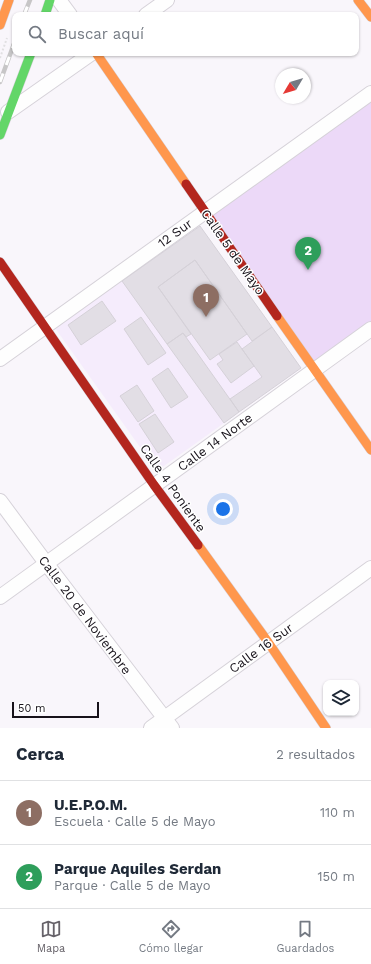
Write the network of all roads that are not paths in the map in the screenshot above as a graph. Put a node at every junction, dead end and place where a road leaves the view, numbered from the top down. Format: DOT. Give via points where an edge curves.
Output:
graph roads {
  1 [pos="9,0"];
  2 [pos="50,0"];
  3 [pos="59,0"];
  4 [pos="167,0"];
  5 [pos="358,0"];
  6 [pos="46,12"];
  7 [pos="68,12"];
  8 [pos="150,12"];
  9 [pos="371,17"];
  10 [pos="0,25"];
  11 [pos="29,56"];
  12 [pos="88,56"];
  13 [pos="98,56"];
  14 [pos="371,93"];
  15 [pos="8,112"];
  16 [pos="0,135"];
  17 [pos="205,212"];
  18 [pos="0,262"];
  19 [pos="45,326"];
  20 [pos="371,329"];
  21 [pos="0,359"];
  22 [pos="315,370"];
  23 [pos="371,450"];
  24 [pos="154,485"];
  25 [pos="0,501"];
  26 [pos="46,563"];
  27 [pos="371,568"];
  28 [pos="0,597"];
  29 [pos="268,642"];
  30 [pos="168,723"];
  31 [pos="151,728"];
  32 [pos="326,728"];
  1 -- 10 [label="street"];
  2 -- 6 [label="street"];
  3 -- 7 [label="street"];
  4 -- 8 [label="street"];
  5 -- 9 [label="street"];
  11 -- 15 [label="street"];
  12 -- 15 [label="street"];
  13 -- 17 [label="street, Calle 5 de Mayo"];
  14 -- 17 [label="street, 12 Sur"];
  15 -- 16 [label="street"];
  17 -- 19 [label="street, 12 Sur"];
  17 -- 22 [label="street, Calle 5 de Mayo"];
  18 -- 19 [label="street, Calle 4 Poniente"];
  19 -- 21 [label="street, 12 Sur"];
  19 -- 24 [label="street, Calle 4 Poniente"];
  20 -- 22 [label="street, Calle 14 Norte"];
  22 -- 23 [label="street, Calle 5 de Mayo"];
  22 -- 24 [label="street, Calle 14 Norte"];
  24 -- 26 [label="street, Calle 14 Norte"];
  24 -- 29 [label="street, Calle 4 Poniente"];
  25 -- 26 [label="street, Calle 20 de Noviembre"];
  26 -- 28 [label="street, Calle 14 Norte"];
  26 -- 30 [label="street, Calle 20 de Noviembre"];
  27 -- 29 [label="street, Calle 16 Sur"];
  29 -- 30 [label="street, Calle 16 Sur"];
  29 -- 32 [label="street, Calle 4 Poniente"];
  30 -- 31 [label="street, Calle 16 Sur"];
}
